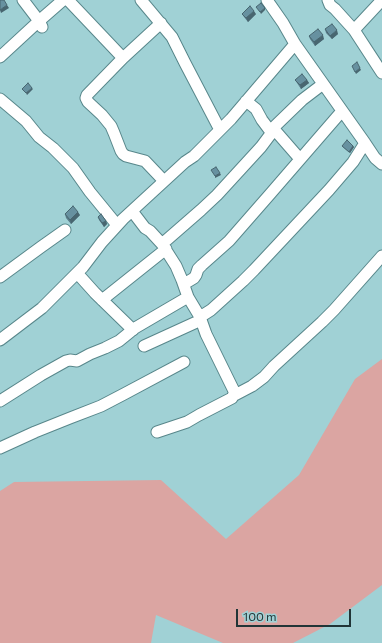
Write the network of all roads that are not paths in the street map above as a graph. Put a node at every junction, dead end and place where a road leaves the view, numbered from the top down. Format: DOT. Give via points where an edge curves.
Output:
graph roads {
  1 [pos="22,0"];
  2 [pos="63,0"];
  3 [pos="68,0"];
  4 [pos="141,0"];
  5 [pos="267,0"];
  6 [pos="328,0"];
  7 [pos="382,0"];
  8 [pos="161,23"];
  9 [pos="40,24"];
  10 [pos="354,30"];
  11 [pos="295,44"];
  12 [pos="0,57"];
  13 [pos="123,58"];
  14 [pos="381,68"];
  15 [pos="323,84"];
  16 [pos="0,99"];
  17 [pos="246,101"];
  18 [pos="342,111"];
  19 [pos="220,130"];
  20 [pos="272,130"];
  21 [pos="364,143"];
  22 [pos="380,157"];
  23 [pos="300,159"];
  24 [pos="164,181"];
  25 [pos="132,211"];
  26 [pos="117,225"];
  27 [pos="65,230"];
  28 [pos="164,247"];
  29 [pos="382,256"];
  30 [pos="1,273"];
  31 [pos="77,273"];
  32 [pos="184,284"];
  33 [pos="188,297"];
  34 [pos="102,300"];
  35 [pos="200,319"];
  36 [pos="133,330"];
  37 [pos="0,340"];
  38 [pos="144,346"];
  39 [pos="184,362"];
  40 [pos="233,396"];
  41 [pos="0,401"];
  42 [pos="157,432"];
  43 [pos="0,448"];
  1 -- 9 [label="street"];
  2 -- 9 [label="street"];
  3 -- 13 [label="street"];
  4 -- 8 [label="street"];
  5 -- 11 [label="street"];
  6 -- 10 [label="street"];
  7 -- 10 [label="street"];
  8 -- 13 [label="street"];
  8 -- 19 [label="street" via="172,37"];
  9 -- 12 [label="street"];
  10 -- 14 [label="street"];
  11 -- 15 [label="street"];
  11 -- 17 [label="street"];
  13 -- 24 [label="street" via="87,95 86,100 111,126 123,154 145,161"];
  15 -- 18 [label="street"];
  15 -- 20 [label="street" via="302,100"];
  16 -- 26 [label="street" via="73,168"];
  17 -- 19 [label="street"];
  17 -- 20 [label="street" via="256,109"];
  18 -- 21 [label="street"];
  18 -- 23 [label="street"];
  19 -- 24 [label="street"];
  20 -- 23 [label="street"];
  20 -- 28 [label="street" via="261,147 217,195"];
  21 -- 22 [label="street"];
  21 -- 35 [label="street" via="353,162 329,190 244,281"];
  23 -- 32 [label="street" via="229,241 198,269 194,278"];
  24 -- 25 [label="street"];
  25 -- 26 [label="street"];
  25 -- 28 [label="street"];
  26 -- 31 [label="street"];
  27 -- 30 [label="street"];
  28 -- 32 [label="street"];
  28 -- 34 [label="street"];
  29 -- 40 [label="street" via="334,310 264,377"];
  31 -- 34 [label="street"];
  31 -- 37 [label="street" via="42,308"];
  32 -- 33 [label="street"];
  33 -- 35 [label="street"];
  33 -- 36 [label="street"];
  34 -- 36 [label="street"];
  35 -- 38 [label="street"];
  35 -- 40 [label="street" via="234,391"];
  36 -- 41 [label="street" via="105,348 76,362 70,360 40,375"];
  39 -- 43 [label="street" via="101,406"];
  40 -- 42 [label="street" via="192,419"];
}
